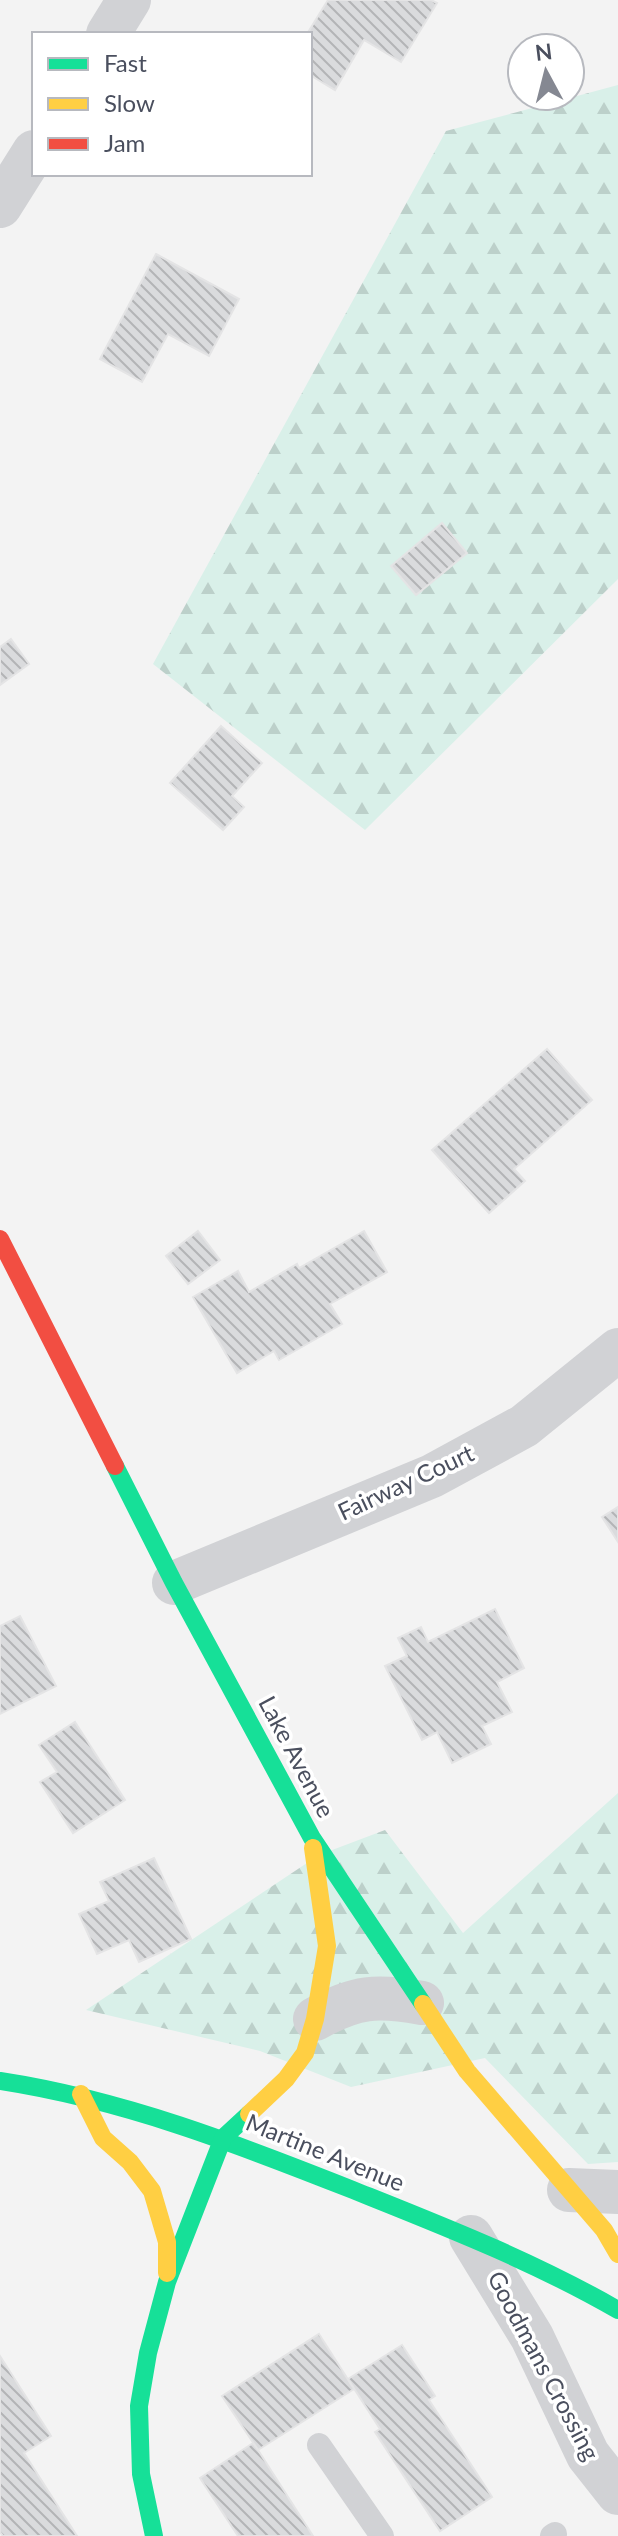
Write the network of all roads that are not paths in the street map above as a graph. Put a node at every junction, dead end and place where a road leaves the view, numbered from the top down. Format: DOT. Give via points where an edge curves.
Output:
graph roads {
  1 [pos="129,0"];
  2 [pos="109,32"];
  3 [pos="32,155"];
  4 [pos="0,206"];
  5 [pos="0,1239"];
  6 [pos="618,1350"];
  7 [pos="174,1583"];
  8 [pos="312,1838"];
  9 [pos="422,2003"];
  10 [pos="315,2019"];
  11 [pos="0,2081"];
  12 [pos="81,2094"];
  13 [pos="223,2138"];
  14 [pos="569,2190"];
  15 [pos="618,2192"];
  16 [pos="471,2237"];
  17 [pos="618,2254"];
  18 [pos="167,2282"];
  19 [pos="618,2310"];
  20 [pos="319,2445"];
  21 [pos="618,2493"];
  22 [pos="154,2536"];
  23 [pos="382,2536"];
  1 -- 2 [label="street"];
  3 -- 4 [label="street"];
  5 -- 7 [label="street, Lake Avenue"];
  6 -- 7 [label="street, Fairway Court" via="524,1426 432,1476"];
  7 -- 8 [label="street, Lake Avenue"];
  8 -- 9 [label="street, Lake Avenue"];
  8 -- 10 [label="street" via="327,1946"];
  9 -- 10 [label="street" via="359,1999"];
  9 -- 14 [label="street, Lake Avenue" via="467,2071"];
  10 -- 13 [label="street" via="305,2053 286,2079"];
  11 -- 12 [label="street, Martine Avenue"];
  12 -- 13 [label="street, Martine Avenue"];
  12 -- 18 [label="street" via="103,2138 152,2191 167,2242"];
  13 -- 16 [label="street, Martine Avenue"];
  13 -- 18 [label="street"];
  14 -- 15 [label="street"];
  14 -- 17 [label="street, Lake Avenue"];
  16 -- 19 [label="street, Martine Avenue" via="544,2268"];
  16 -- 21 [label="street, Goodmans Crossing" via="532,2337 588,2455"];
  18 -- 22 [label="street" via="139,2406 141,2474"];
  20 -- 23 [label="lane"];
}
